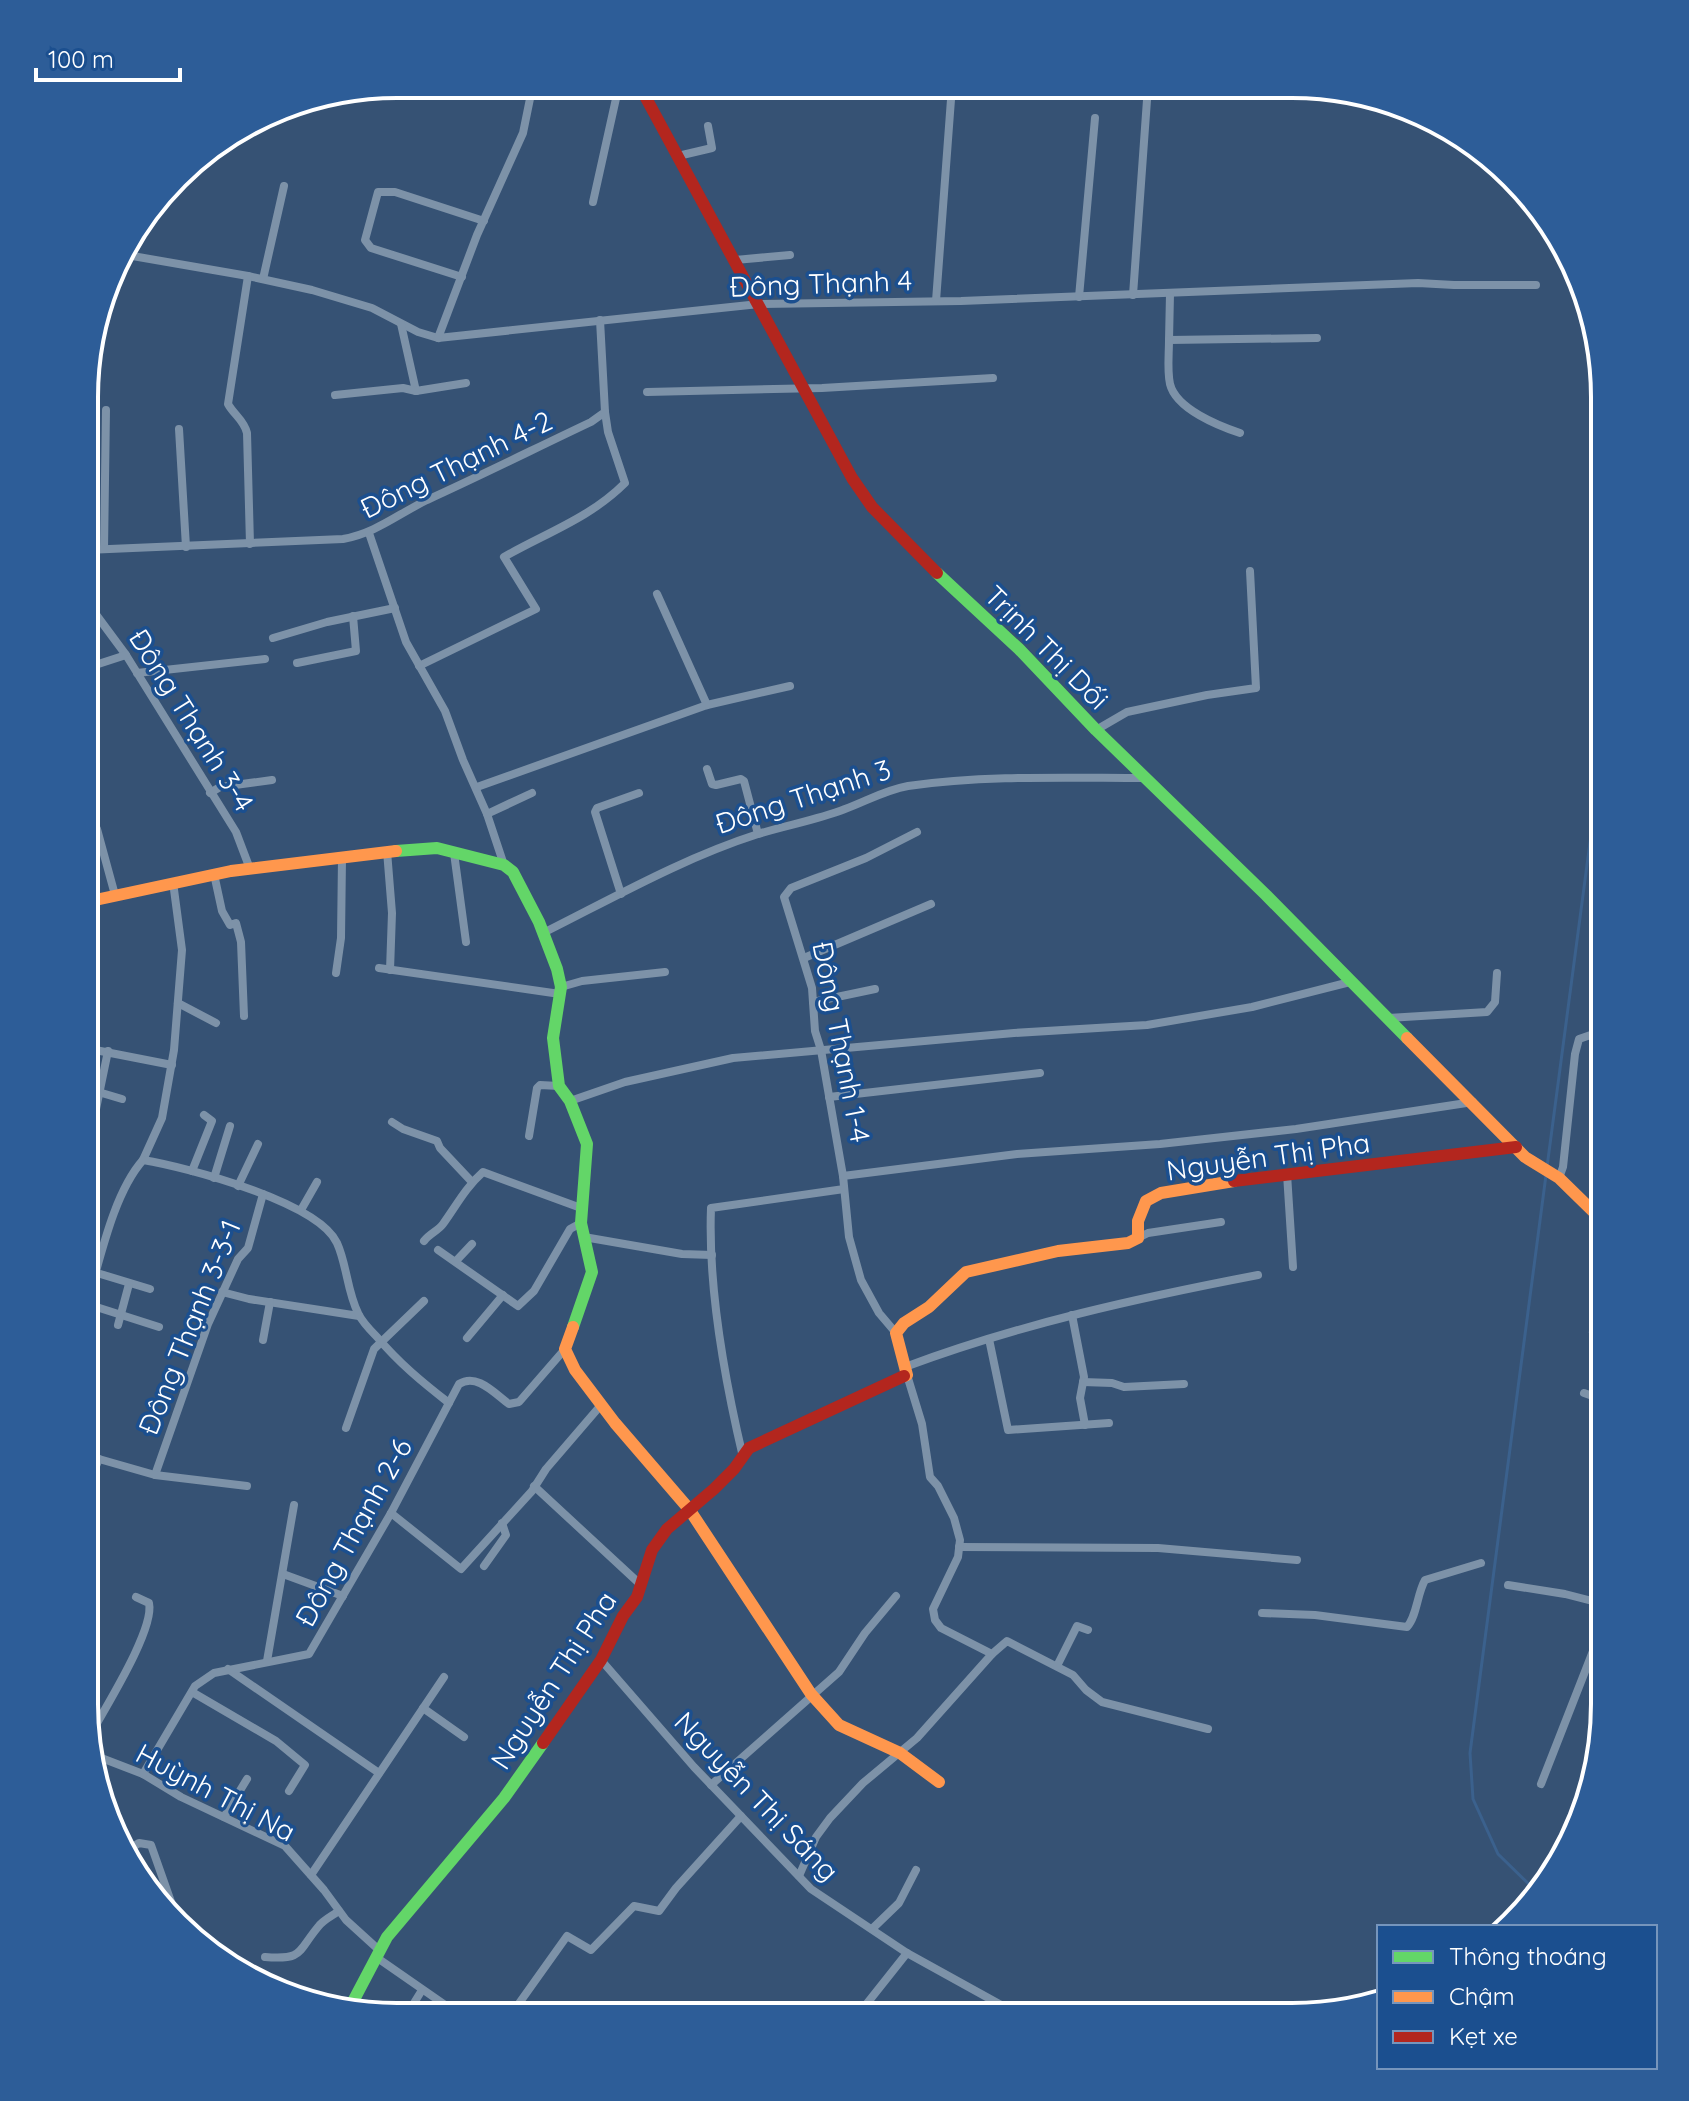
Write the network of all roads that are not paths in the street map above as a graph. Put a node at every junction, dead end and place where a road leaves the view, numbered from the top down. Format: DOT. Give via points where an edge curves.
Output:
graph roads {
  1 [pos="530,98"];
  2 [pos="616,98"];
  3 [pos="646,98"];
  4 [pos="951,98"];
  5 [pos="1147,98"];
  6 [pos="1095,118"];
  7 [pos="708,126"];
  8 [pos="678,156"];
  9 [pos="284,186"];
  10 [pos="593,202"];
  11 [pos="484,221"];
  12 [pos="790,255"];
  13 [pos="133,256"];
  14 [pos="735,260"];
  15 [pos="248,276"];
  16 [pos="462,277"];
  17 [pos="263,279"];
  18 [pos="1536,285"];
  19 [pos="1170,294"];
  20 [pos="1133,295"];
  21 [pos="1079,297"];
  22 [pos="936,301"];
  23 [pos="759,304"];
  24 [pos="600,320"];
  25 [pos="401,324"];
  26 [pos="438,338"];
  27 [pos="1317,338"];
  28 [pos="1169,340"];
  29 [pos="993,378"];
  30 [pos="466,383"];
  31 [pos="801,388"];
  32 [pos="416,391"];
  33 [pos="647,392"];
  34 [pos="335,395"];
  35 [pos="106,410"];
  36 [pos="605,412"];
  37 [pos="179,429"];
  38 [pos="1240,433"];
  39 [pos="369,533"];
  40 [pos="250,544"];
  41 [pos="186,547"];
  42 [pos="98,549"];
  43 [pos="104,549"];
  44 [pos="1250,571"];
  45 [pos="657,594"];
  46 [pos="395,608"];
  47 [pos="353,616"];
  48 [pos="98,617"];
  49 [pos="273,638"];
  50 [pos="126,655"];
  51 [pos="265,659"];
  52 [pos="297,663"];
  53 [pos="98,664"];
  54 [pos="419,666"];
  55 [pos="137,673"];
  56 [pos="790,686"];
  57 [pos="707,705"];
  58 [pos="1096,730"];
  59 [pos="707,769"];
  60 [pos="1145,778"];
  61 [pos="272,780"];
  62 [pos="477,787"];
  63 [pos="210,793"];
  64 [pos="532,793"];
  65 [pos="639,793"];
  66 [pos="487,814"];
  67 [pos="917,832"];
  68 [pos="98,833"];
  69 [pos="758,834"];
  70 [pos="387,851"];
  71 [pos="454,853"];
  72 [pos="342,858"];
  73 [pos="504,865"];
  74 [pos="250,869"];
  75 [pos="214,874"];
  76 [pos="173,882"];
  77 [pos="621,894"];
  78 [pos="115,895"];
  79 [pos="98,899"];
  80 [pos="931,904"];
  81 [pos="543,933"];
  82 [pos="466,942"];
  83 [pos="804,958"];
  84 [pos="379,968"];
  85 [pos="390,970"];
  86 [pos="665,972"];
  87 [pos="336,973"];
  88 [pos="1497,973"];
  89 [pos="1350,982"];
  90 [pos="875,989"];
  91 [pos="560,990"];
  92 [pos="813,1002"];
  93 [pos="178,1003"];
  94 [pos="244,1016"];
  95 [pos="1387,1018"];
  96 [pos="216,1023"];
  97 [pos="1591,1035"];
  98 [pos="98,1050"];
  99 [pos="821,1050"];
  100 [pos="108,1051"];
  101 [pos="172,1065"];
  102 [pos="1040,1073"];
  103 [pos="559,1086"];
  104 [pos="100,1092"];
  105 [pos="829,1097"];
  106 [pos="122,1099"];
  107 [pos="98,1100"];
  108 [pos="570,1101"];
  109 [pos="1473,1102"];
  110 [pos="204,1115"];
  111 [pos="392,1122"];
  112 [pos="230,1126"];
  113 [pos="529,1136"];
  114 [pos="258,1144"];
  115 [pos="1516,1147"];
  116 [pos="143,1160"];
  117 [pos="192,1171"];
  118 [pos="1287,1174"];
  119 [pos="843,1176"];
  120 [pos="1556,1176"];
  121 [pos="214,1178"];
  122 [pos="317,1182"];
  123 [pos="472,1182"];
  124 [pos="238,1186"];
  125 [pos="844,1189"];
  126 [pos="263,1194"];
  127 [pos="581,1208"];
  128 [pos="301,1210"];
  129 [pos="1591,1210"];
  130 [pos="1221,1222"];
  131 [pos="581,1223"];
  132 [pos="584,1237"];
  133 [pos="1138,1238"];
  134 [pos="424,1241"];
  135 [pos="472,1244"];
  136 [pos="438,1250"];
  137 [pos="712,1255"];
  138 [pos="456,1261"];
  139 [pos="1293,1267"];
  140 [pos="98,1270"];
  141 [pos="1258,1275"];
  142 [pos="98,1276"];
  143 [pos="129,1284"];
  144 [pos="150,1289"];
  145 [pos="222,1292"];
  146 [pos="503,1295"];
  147 [pos="424,1301"];
  148 [pos="270,1302"];
  149 [pos="98,1310"];
  150 [pos="121,1315"];
  151 [pos="1072,1315"];
  152 [pos="359,1316"];
  153 [pos="118,1325"];
  154 [pos="159,1327"];
  155 [pos="896,1333"];
  156 [pos="467,1338"];
  157 [pos="989,1339"];
  158 [pos="263,1340"];
  159 [pos="380,1341"];
  160 [pos="565,1349"];
  161 [pos="906,1371"];
  162 [pos="1083,1382"];
  163 [pos="1184,1384"];
  164 [pos="1584,1393"];
  165 [pos="1591,1395"];
  166 [pos="449,1403"];
  167 [pos="601,1405"];
  168 [pos="1109,1423"];
  169 [pos="1085,1425"];
  170 [pos="346,1428"];
  171 [pos="743,1457"];
  172 [pos="99,1459"];
  173 [pos="155,1475"];
  174 [pos="247,1486"];
  175 [pos="534,1486"];
  176 [pos="294,1505"];
  177 [pos="689,1509"];
  178 [pos="391,1513"];
  179 [pos="502,1523"];
  180 [pos="959,1547"];
  181 [pos="1297,1560"];
  182 [pos="1481,1563"];
  183 [pos="484,1566"];
  184 [pos="283,1574"];
  185 [pos="641,1585"];
  186 [pos="1508,1585"];
  187 [pos="343,1596"];
  188 [pos="896,1596"];
  189 [pos="136,1597"];
  190 [pos="1591,1600"];
  191 [pos="1262,1613"];
  192 [pos="1088,1630"];
  193 [pos="992,1654"];
  194 [pos="1591,1656"];
  195 [pos="601,1660"];
  196 [pos="267,1661"];
  197 [pos="1057,1666"];
  198 [pos="228,1669"];
  199 [pos="444,1677"];
  200 [pos="192,1692"];
  201 [pos="811,1694"];
  202 [pos="423,1708"];
  203 [pos="99,1719"];
  204 [pos="1208,1729"];
  205 [pos="464,1737"];
  206 [pos="900,1753"];
  207 [pos="103,1759"];
  208 [pos="379,1773"];
  209 [pos="143,1774"];
  210 [pos="247,1779"];
  211 [pos="939,1782"];
  212 [pos="1541,1784"];
  213 [pos="711,1785"];
  214 [pos="289,1791"];
  215 [pos="741,1816"];
  216 [pos="224,1817"];
  217 [pos="134,1846"];
  218 [pos="916,1870"];
  219 [pos="311,1875"];
  220 [pos="799,1876"];
  221 [pos="170,1898"];
  222 [pos="339,1911"];
  223 [pos="872,1929"];
  224 [pos="377,1953"];
  225 [pos="907,1953"];
  226 [pos="265,1957"];
  227 [pos="422,1990"];
  228 [pos="354,1999"];
  229 [pos="414,2003"];
  230 [pos="442,2003"];
  231 [pos="519,2003"];
  232 [pos="867,2003"];
  233 [pos="997,2003"];
  1 -- 11 [label="street" via="523,133"];
  2 -- 10 [label="street"];
  3 -- 8 [label="street, Trịnh Thị Dối"];
  4 -- 22 [label="street"];
  5 -- 20 [label="street"];
  6 -- 21 [label="street"];
  7 -- 8 [label="street" via="712,148"];
  8 -- 14 [label="street, Trịnh Thị Dối"];
  9 -- 17 [label="street"];
  11 -- 16 [label="street"];
  11 -- 16 [label="street" via="395,192 378,192 365,240 371,248"];
  12 -- 14 [label="street"];
  13 -- 15 [label="street, Đông Thạnh 4"];
  14 -- 23 [label="street, Trịnh Thị Dối"];
  15 -- 17 [label="street, Đông Thạnh 4"];
  15 -- 40 [label="street" via="228,404 247,433"];
  16 -- 26 [label="street"];
  17 -- 25 [label="street, Đông Thạnh 4" via="372,308"];
  18 -- 19 [label="street, Đông Thạnh 4" via="1418,283"];
  19 -- 20 [label="street, Đông Thạnh 4"];
  19 -- 28 [label="street"];
  20 -- 21 [label="street, Đông Thạnh 4"];
  21 -- 22 [label="street, Đông Thạnh 4"];
  22 -- 23 [label="street, Đông Thạnh 4"];
  23 -- 24 [label="street, Đông Thạnh 4"];
  23 -- 31 [label="street, Trịnh Thị Dối"];
  24 -- 26 [label="street, Đông Thạnh 4"];
  24 -- 36 [label="street"];
  25 -- 26 [label="street, Đông Thạnh 4"];
  25 -- 32 [label="street"];
  27 -- 28 [label="street"];
  28 -- 38 [label="street" via="1175,395 1212,423"];
  29 -- 31 [label="street"];
  30 -- 32 [label="street"];
  31 -- 33 [label="street"];
  31 -- 58 [label="street, Trịnh Thị Dối" via="872,507"];
  32 -- 34 [label="street"];
  35 -- 43 [label="street"];
  36 -- 39 [label="street, Đông Thạnh 4-2"];
  36 -- 54 [label="street" via="625,483 551,535 504,557 536,609"];
  37 -- 41 [label="street"];
  39 -- 40 [label="street, Đông Thạnh 4-2"];
  39 -- 46 [label="street"];
  40 -- 41 [label="street, Đông Thạnh 4-2"];
  41 -- 43 [label="street, Đông Thạnh 4-2"];
  42 -- 43 [label="street, Đông Thạnh 4-2"];
  44 -- 58 [label="street" via="1256,688 1127,712"];
  45 -- 57 [label="street"];
  46 -- 47 [label="street"];
  46 -- 54 [label="street"];
  47 -- 49 [label="street"];
  47 -- 52 [label="street" via="356,651"];
  48 -- 50 [label="street, Đông Thạnh 3-4"];
  50 -- 53 [label="street"];
  50 -- 55 [label="street, Đông Thạnh 3-4"];
  51 -- 55 [label="street"];
  54 -- 62 [label="street"];
  55 -- 63 [label="street, Đông Thạnh 3-4"];
  56 -- 57 [label="street"];
  57 -- 62 [label="street"];
  58 -- 60 [label="street, Trịnh Thị Dối"];
  59 -- 69 [label="street" via="712,784 744,781"];
  60 -- 69 [label="street, Đông Thạnh 3" via="1080,776 908,786"];
  60 -- 89 [label="street, Trịnh Thị Dối"];
  61 -- 63 [label="street"];
  62 -- 66 [label="street"];
  63 -- 74 [label="street, Đông Thạnh 3-4" via="236,832"];
  64 -- 66 [label="street"];
  65 -- 77 [label="street" via="595,812"];
  66 -- 73 [label="street"];
  67 -- 83 [label="street, Đông Thạnh 1-4" via="791,888 784,897"];
  68 -- 78 [label="street"];
  69 -- 77 [label="street, Đông Thạnh 3"];
  70 -- 71 [label="street" via="437,848"];
  70 -- 72 [label="street"];
  70 -- 85 [label="street"];
  71 -- 73 [label="street"];
  71 -- 82 [label="street"];
  72 -- 74 [label="street"];
  72 -- 87 [label="street"];
  73 -- 81 [label="street" via="513,872"];
  74 -- 75 [label="street"];
  75 -- 76 [label="street"];
  75 -- 94 [label="street" via="222,911 230,925 236,923 241,942"];
  76 -- 78 [label="street"];
  76 -- 93 [label="street" via="182,950"];
  77 -- 81 [label="street, Đông Thạnh 3"];
  78 -- 79 [label="street"];
  80 -- 83 [label="street"];
  81 -- 91 [label="street"];
  83 -- 92 [label="street, Đông Thạnh 1-4"];
  84 -- 85 [label="street"];
  85 -- 91 [label="street"];
  86 -- 91 [label="street" via="582,981"];
  88 -- 95 [label="street" via="1495,1002 1487,1012"];
  89 -- 95 [label="street, Trịnh Thị Dối"];
  89 -- 99 [label="street" via="1252,1007 1147,1025"];
  90 -- 92 [label="street"];
  91 -- 103 [label="street" via="553,1038"];
  92 -- 99 [label="street, Đông Thạnh 1-4"];
  93 -- 96 [label="street"];
  93 -- 101 [label="street"];
  95 -- 109 [label="street, Trịnh Thị Dối"];
  97 -- 120 [label="street" via="1579,1039 1575,1054 1563,1167"];
  98 -- 100 [label="street"];
  99 -- 105 [label="street, Đông Thạnh 1-4"];
  99 -- 108 [label="street" via="733,1058 625,1082"];
  100 -- 101 [label="street"];
  100 -- 104 [label="street"];
  101 -- 116 [label="street" via="162,1118"];
  102 -- 105 [label="street"];
  103 -- 108 [label="street"];
  103 -- 113 [label="street" via="537,1088"];
  104 -- 106 [label="street"];
  104 -- 107 [label="street"];
  105 -- 119 [label="street, Đông Thạnh 1-4"];
  108 -- 127 [label="street" via="587,1144"];
  109 -- 115 [label="street, Trịnh Thị Dối"];
  109 -- 119 [label="street" via="1296,1129"];
  110 -- 117 [label="street" via="212,1121"];
  111 -- 123 [label="street" via="437,1141"];
  112 -- 121 [label="street"];
  114 -- 124 [label="street"];
  115 -- 118 [label="street, Nguyễn Thị Pha"];
  115 -- 120 [label="street, Trịnh Thị Dối"];
  116 -- 117 [label="street"];
  116 -- 140 [label="street" via="121,1195"];
  117 -- 121 [label="street"];
  118 -- 133 [label="street, Nguyễn Thị Pha" via="1161,1193 1146,1201"];
  118 -- 139 [label="street"];
  119 -- 125 [label="street, Đông Thạnh 1-4"];
  120 -- 129 [label="street, Trịnh Thị Dối"];
  121 -- 124 [label="street"];
  122 -- 128 [label="street"];
  123 -- 127 [label="street" via="483,1172"];
  123 -- 134 [label="street" via="442,1226"];
  124 -- 126 [label="street"];
  125 -- 137 [label="street" via="711,1208"];
  125 -- 155 [label="street, Đông Thạnh 1-4" via="861,1280"];
  126 -- 128 [label="street"];
  126 -- 145 [label="street, Đông Thạnh 3-3-1" via="248,1248"];
  127 -- 131 [label="street"];
  128 -- 152 [label="street" via="336,1241"];
  130 -- 133 [label="street"];
  131 -- 132 [label="street"];
  131 -- 146 [label="street" via="570,1229 534,1291 518,1306"];
  132 -- 137 [label="street"];
  132 -- 160 [label="street" via="592,1272"];
  133 -- 155 [label="street" via="966,1272"];
  135 -- 138 [label="street"];
  136 -- 138 [label="street"];
  137 -- 171 [label="street" via="730,1400"];
  138 -- 146 [label="street"];
  141 -- 151 [label="street"];
  142 -- 143 [label="street"];
  143 -- 144 [label="street"];
  143 -- 150 [label="street"];
  145 -- 148 [label="street"];
  145 -- 173 [label="street, Đông Thạnh 3-3-1"];
  146 -- 156 [label="street"];
  147 -- 159 [label="street"];
  148 -- 152 [label="street"];
  148 -- 158 [label="street"];
  149 -- 150 [label="street"];
  150 -- 153 [label="street"];
  150 -- 154 [label="street"];
  151 -- 157 [label="street"];
  151 -- 162 [label="street"];
  152 -- 159 [label="street"];
  155 -- 161 [label="street"];
  157 -- 161 [label="street"];
  157 -- 169 [label="street" via="1008,1430"];
  159 -- 166 [label="street"];
  159 -- 170 [label="street"];
  160 -- 166 [label="street, Đông Thạnh 2-6" via="519,1402 509,1404 476,1379 467,1379"];
  160 -- 167 [label="street"];
  161 -- 171 [label="street, Nguyễn Thị Pha" via="749,1448"];
  161 -- 180 [label="street" via="930,1477 954,1518"];
  162 -- 163 [label="street" via="1124,1387"];
  162 -- 169 [label="street"];
  164 -- 165 [label="street"];
  166 -- 178 [label="street, Đông Thạnh 2-6"];
  167 -- 175 [label="street"];
  167 -- 177 [label="street"];
  168 -- 169 [label="street"];
  171 -- 177 [label="street, Nguyễn Thị Pha"];
  172 -- 173 [label="street"];
  173 -- 174 [label="street"];
  175 -- 179 [label="street"];
  175 -- 185 [label="street"];
  176 -- 184 [label="street"];
  177 -- 185 [label="street, Nguyễn Thị Pha" via="652,1550"];
  177 -- 201 [label="street"];
  178 -- 179 [label="street" via="461,1569"];
  178 -- 187 [label="street, Đông Thạnh 2-6"];
  179 -- 183 [label="street" via="506,1535"];
  180 -- 181 [label="street" via="1158,1548"];
  180 -- 193 [label="street" via="933,1609 935,1620"];
  182 -- 191 [label="street" via="1425,1580 1407,1627"];
  184 -- 187 [label="street"];
  184 -- 196 [label="street"];
  185 -- 195 [label="street, Nguyễn Thị Pha"];
  186 -- 190 [label="street"];
  187 -- 196 [label="street, Đông Thạnh 2-6" via="309,1654"];
  188 -- 201 [label="street" via="839,1672"];
  189 -- 203 [label="street" via="149,1603 150,1613 131,1664"];
  192 -- 197 [label="street" via="1077,1626"];
  193 -- 197 [label="street" via="1007,1641"];
  193 -- 206 [label="street"];
  194 -- 212 [label="street"];
  195 -- 213 [label="street, Nguyễn Thị Sáng"];
  195 -- 224 [label="street, Nguyễn Thị Pha" via="504,1798"];
  196 -- 198 [label="street, Đông Thạnh 2-6"];
  197 -- 204 [label="street" via="1102,1702"];
  198 -- 200 [label="street, Đông Thạnh 2-6" via="214,1673"];
  198 -- 208 [label="street"];
  199 -- 202 [label="street"];
  200 -- 209 [label="street, Đông Thạnh 2-6"];
  200 -- 214 [label="street" via="276,1741 305,1765"];
  201 -- 206 [label="street" via="839,1725"];
  201 -- 213 [label="street"];
  202 -- 205 [label="street"];
  202 -- 208 [label="street"];
  206 -- 211 [label="street"];
  206 -- 220 [label="street" via="830,1818"];
  207 -- 209 [label="street, Huỳnh Thị Na"];
  208 -- 219 [label="street"];
  209 -- 216 [label="street, Huỳnh Thị Na"];
  210 -- 216 [label="street"];
  213 -- 215 [label="street, Nguyễn Thị Sáng"];
  215 -- 220 [label="street, Nguyễn Thị Sáng"];
  215 -- 231 [label="street" via="659,1911 634,1906 591,1950 567,1936"];
  216 -- 219 [label="street, Huỳnh Thị Na" via="285,1846"];
  217 -- 221 [label="street" via="151,1845"];
  218 -- 223 [label="street" via="899,1903"];
  219 -- 222 [label="street, Huỳnh Thị Na"];
  220 -- 223 [label="street, Nguyễn Thị Sáng"];
  222 -- 224 [label="street, Huỳnh Thị Na"];
  222 -- 226 [label="street" via="297,1954"];
  223 -- 225 [label="street, Nguyễn Thị Sáng"];
  224 -- 227 [label="street, Huỳnh Thị Na"];
  224 -- 228 [label="street, Nguyễn Thị Pha"];
  225 -- 232 [label="street"];
  225 -- 233 [label="street, Nguyễn Thị Sáng"];
  227 -- 229 [label="street"];
  227 -- 230 [label="street, Huỳnh Thị Na"];
}
